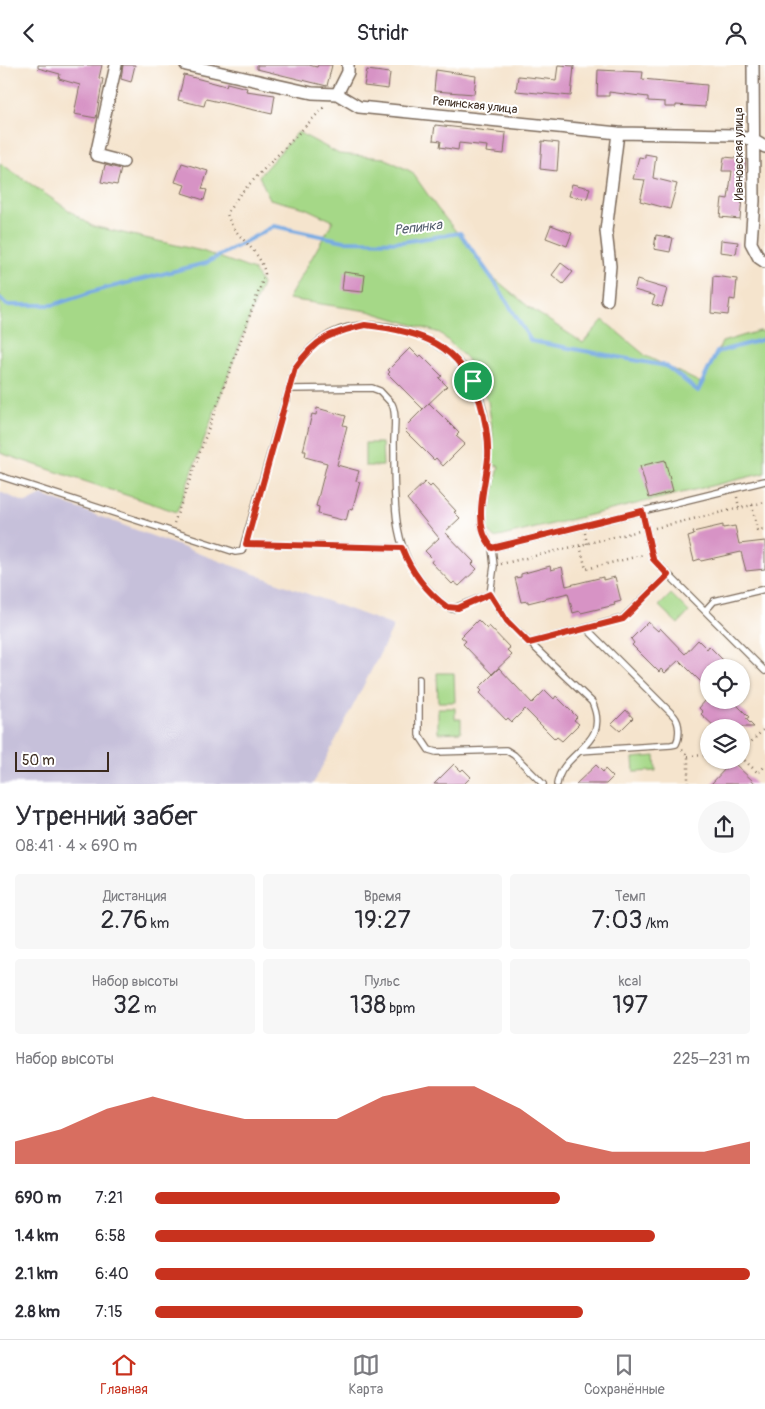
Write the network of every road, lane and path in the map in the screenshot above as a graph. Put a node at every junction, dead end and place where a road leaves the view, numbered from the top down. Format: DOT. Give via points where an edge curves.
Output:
graph roads {
  1 [pos="116,65"];
  2 [pos="186,65"];
  3 [pos="348,65"];
  4 [pos="753,65"];
  5 [pos="337,93"];
  6 [pos="618,133"];
  7 [pos="753,140"];
  8 [pos="765,147"];
  9 [pos="123,162"];
  10 [pos="765,262"];
  11 [pos="607,300"];
  12 [pos="289,389"];
  13 [pos="0,476"];
  14 [pos="765,481"];
  15 [pos="737,498"];
  16 [pos="765,502"];
  17 [pos="752,505"];
  18 [pos="739,508"];
  19 [pos="642,511"];
  20 [pos="177,512"];
  21 [pos="765,529"];
  22 [pos="646,530"];
  23 [pos="246,544"];
  24 [pos="580,545"];
  25 [pos="402,548"];
  26 [pos="492,548"];
  27 [pos="652,553"];
  28 [pos="494,566"];
  29 [pos="668,575"];
  30 [pos="765,589"];
  31 [pos="490,594"];
  32 [pos="705,611"];
  33 [pos="587,629"];
  34 [pos="529,643"];
  35 [pos="765,671"];
  36 [pos="419,679"];
  37 [pos="765,728"];
  38 [pos="676,743"];
  39 [pos="750,743"];
  40 [pos="580,751"];
  41 [pos="700,755"];
  42 [pos="688,756"];
  43 [pos="750,765"];
  44 [pos="765,766"];
  45 [pos="542,784"];
  46 [pos="557,784"];
  47 [pos="688,784"];
  1 -- 9 [label="street" via="96,155"];
  2 -- 5 [label="street" via="312,93"];
  3 -- 5 [label="street" via="348,72"];
  4 -- 7 [label="street, Ивановская улица"];
  5 -- 6 [label="street, Репинская улица" via="358,107"];
  5 -- 20 [label="path" via="240,194 227,213 229,223 251,246 265,274"];
  6 -- 7 [label="street, Репинская улица" via="734,135"];
  6 -- 11 [label="street" via="606,231 610,266"];
  7 -- 8 [label="street, Репинская улица"];
  7 -- 10 [label="street, Ивановская улица" via="751,243"];
  12 -- 23 [label="lane"];
  12 -- 25 [label="lane" via="372,388 380,391 392,404 395,513"];
  12 -- 26 [label="lane" via="295,368 307,351 331,333 365,325 400,329 431,340 454,357 473,381 485,418 488,456 482,506 483,531"];
  13 -- 23 [label="lane" via="234,552 242,551"];
  14 -- 19 [label="lane"];
  15 -- 18 [label="path"];
  16 -- 17 [label="path"];
  17 -- 18 [label="path"];
  17 -- 21 [label="path" via="757,530"];
  18 -- 22 [label="path"];
  19 -- 22 [label="lane"];
  19 -- 26 [label="lane"];
  22 -- 24 [label="path"];
  22 -- 27 [label="lane"];
  23 -- 25 [label="lane"];
  24 -- 27 [label="path" via="586,569"];
  24 -- 28 [label="path"];
  25 -- 31 [label="lane" via="415,575 447,607 458,608"];
  26 -- 28 [label="lane"];
  27 -- 29 [label="lane"];
  28 -- 31 [label="lane"];
  29 -- 32 [label="lane"];
  29 -- 33 [label="lane" via="623,619"];
  30 -- 32 [label="lane" via="714,601"];
  31 -- 34 [label="lane" via="507,621"];
  32 -- 35 [label="lane"];
  33 -- 34 [label="lane"];
  33 -- 38 [label="lane" via="674,716 678,725"];
  34 -- 40 [label="lane" via="592,702 597,713 596,727 592,740"];
  36 -- 45 [label="lane" via="419,735 429,751 506,750"];
  37 -- 39 [label="path"];
  38 -- 40 [label="lane"];
  38 -- 42 [label="path"];
  40 -- 46 [label="lane"];
  41 -- 42 [label="path"];
  42 -- 47 [label="path"];
  43 -- 44 [label="path" via="758,773"];
}
